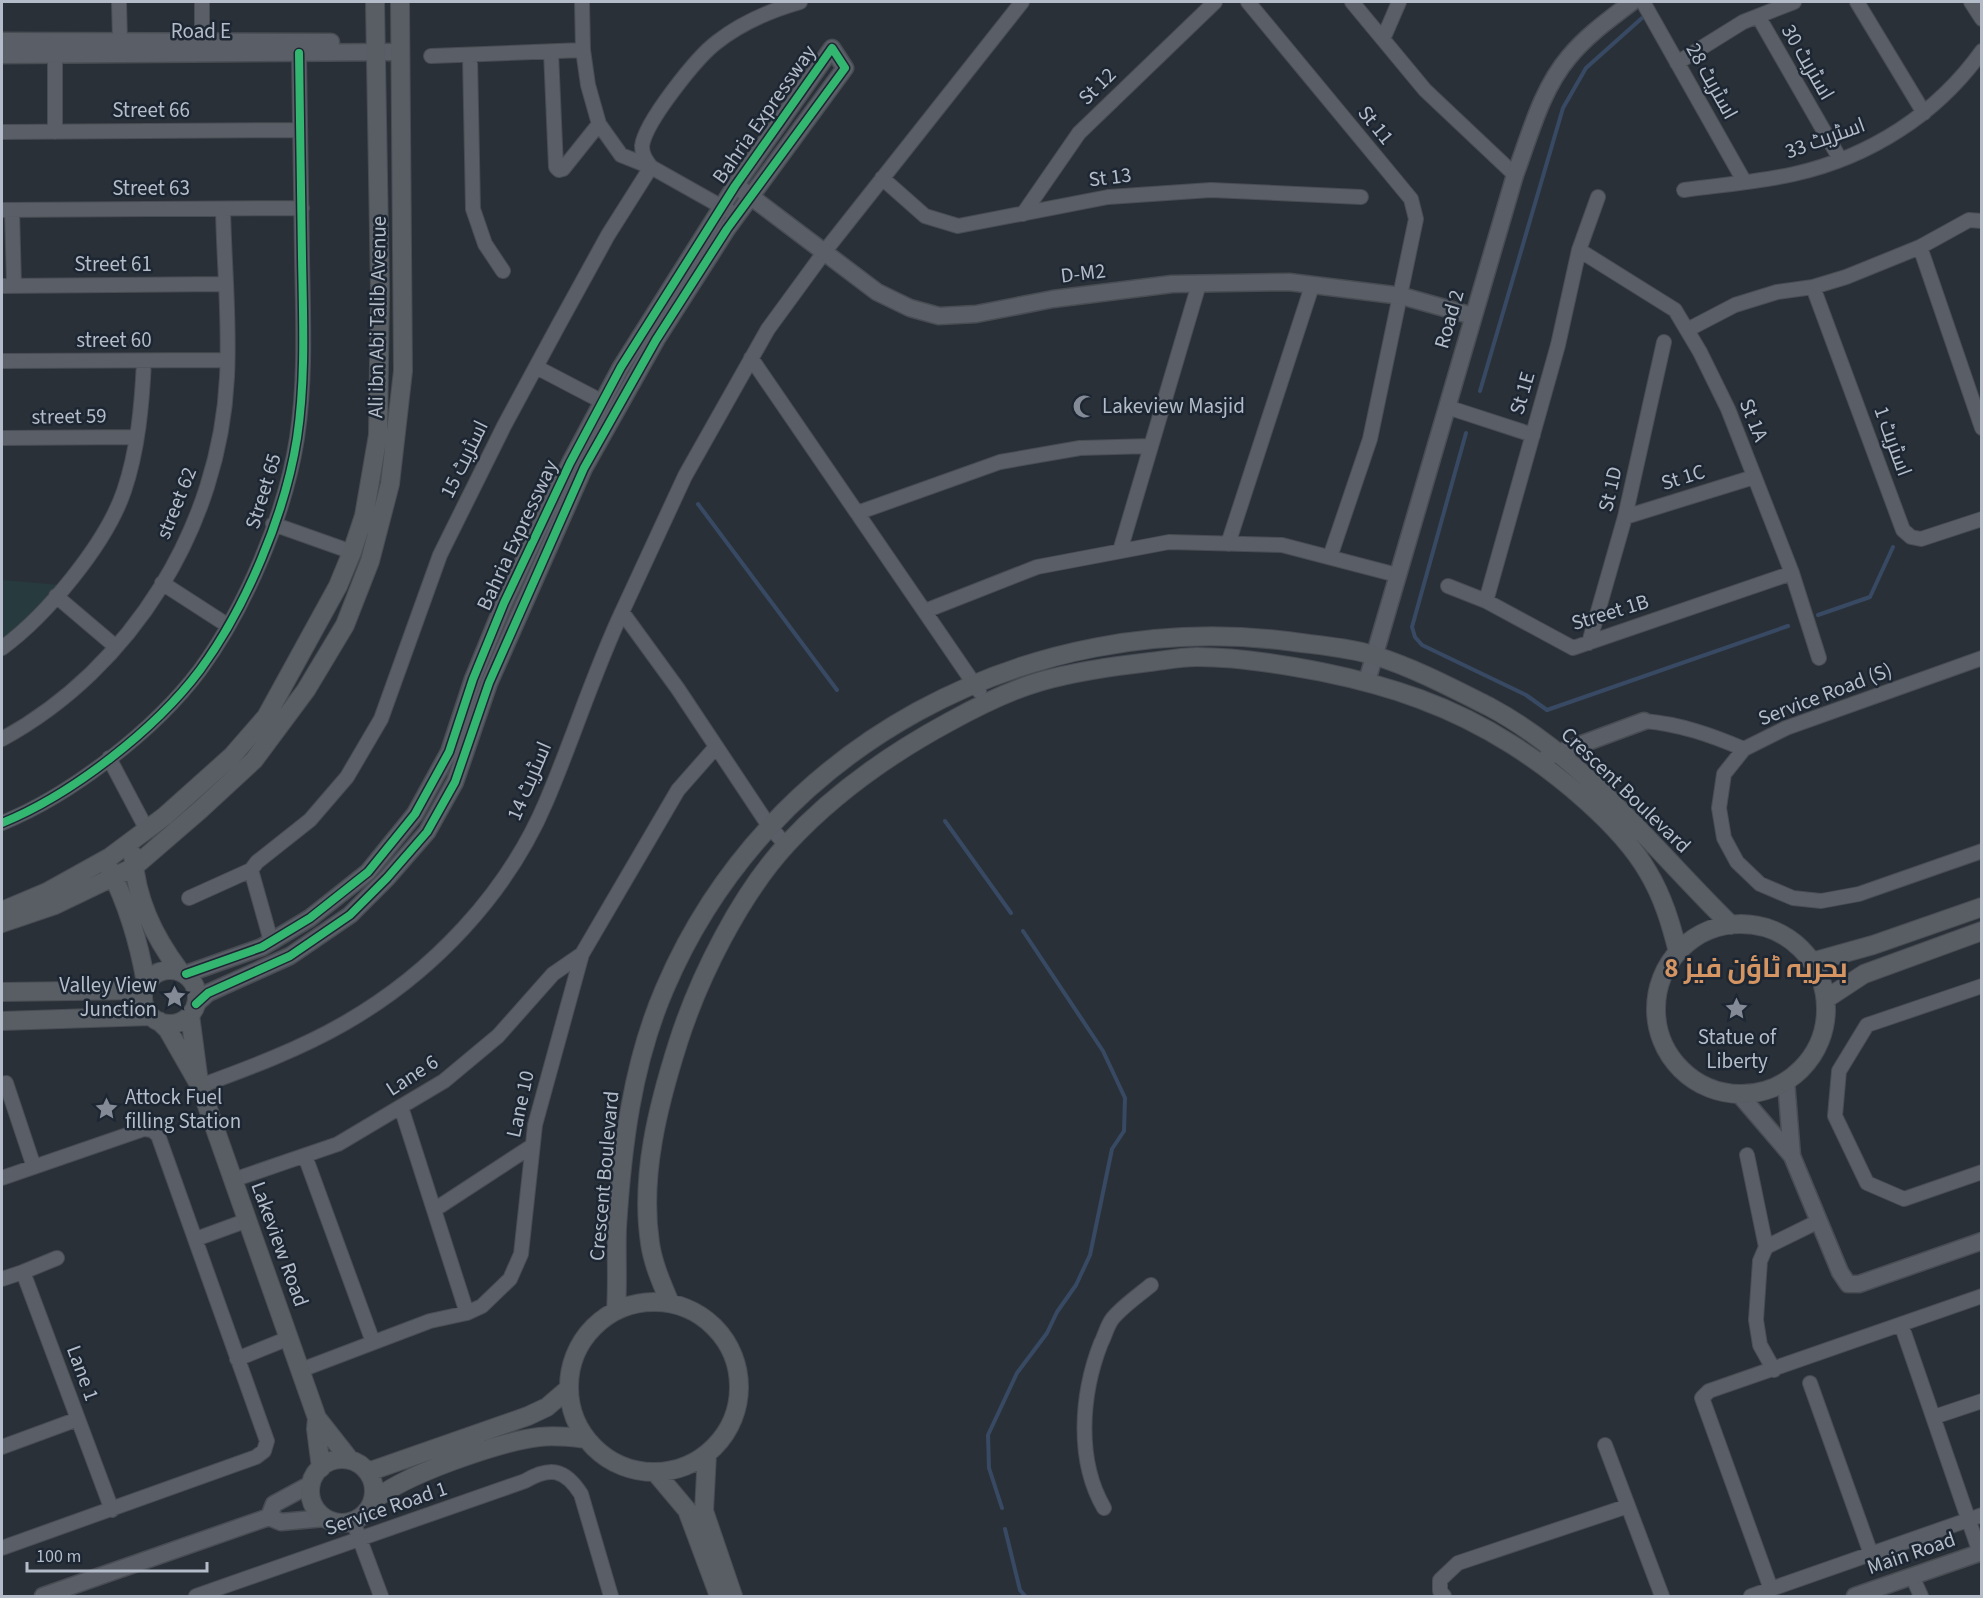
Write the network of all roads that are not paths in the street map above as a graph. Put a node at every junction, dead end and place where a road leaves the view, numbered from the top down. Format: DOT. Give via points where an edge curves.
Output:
graph roads {
  1 [pos="119,2"];
  2 [pos="202,2"];
  3 [pos="375,2"];
  4 [pos="400,2"];
  5 [pos="582,2"];
  6 [pos="800,2"];
  7 [pos="1022,2"];
  8 [pos="1215,2"];
  9 [pos="1248,2"];
  10 [pos="1352,2"];
  11 [pos="1398,2"];
  12 [pos="1632,2"];
  13 [pos="1643,2"];
  14 [pos="1794,2"];
  15 [pos="1857,2"];
  16 [pos="1971,2"];
  17 [pos="1758,16"];
  18 [pos="1982,19"];
  19 [pos="1383,39"];
  20 [pos="2,40"];
  21 [pos="120,41"];
  22 [pos="202,41"];
  23 [pos="376,47"];
  24 [pos="400,47"];
  25 [pos="583,50"];
  26 [pos="1982,51"];
  27 [pos="551,52"];
  28 [pos="299,53"];
  29 [pos="2,55"];
  30 [pos="55,55"];
  31 [pos="431,56"];
  32 [pos="470,56"];
  33 [pos="1677,63"];
  34 [pos="1924,113"];
  35 [pos="599,124"];
  36 [pos="300,130"];
  37 [pos="2,132"];
  38 [pos="55,132"];
  39 [pos="1840,159"];
  40 [pos="651,166"];
  41 [pos="1515,175"];
  42 [pos="882,178"];
  43 [pos="1744,181"];
  44 [pos="735,186"];
  45 [pos="1684,190"];
  46 [pos="751,196"];
  47 [pos="1361,197"];
  48 [pos="1598,197"];
  49 [pos="723,206"];
  50 [pos="302,208"];
  51 [pos="223,209"];
  52 [pos="7,210"];
  53 [pos="1023,214"];
  54 [pos="737,216"];
  55 [pos="1982,221"];
  56 [pos="1920,247"];
  57 [pos="1579,250"];
  58 [pos="825,251"];
  59 [pos="503,271"];
  60 [pos="225,284"];
  61 [pos="1199,284"];
  62 [pos="8,285"];
  63 [pos="1312,286"];
  64 [pos="1813,287"];
  65 [pos="1402,296"];
  66 [pos="1473,316"];
  67 [pos="1687,330"];
  68 [pos="1665,342"];
  69 [pos="751,358"];
  70 [pos="226,360"];
  71 [pos="2,361"];
  72 [pos="144,361"];
  73 [pos="536,367"];
  74 [pos="603,402"];
  75 [pos="1447,407"];
  76 [pos="1982,428"];
  77 [pos="1533,435"];
  78 [pos="136,437"];
  79 [pos="2,438"];
  80 [pos="1151,446"];
  81 [pos="1754,477"];
  82 [pos="857,513"];
  83 [pos="1625,517"];
  84 [pos="1982,519"];
  85 [pos="273,524"];
  86 [pos="1228,543"];
  87 [pos="1120,551"];
  88 [pos="352,552"];
  89 [pos="1330,557"];
  90 [pos="1792,573"];
  91 [pos="1398,575"];
  92 [pos="162,583"];
  93 [pos="1448,585"];
  94 [pos="56,596"];
  95 [pos="1486,601"];
  96 [pos="925,611"];
  97 [pos="622,612"];
  98 [pos="227,625"];
  99 [pos="1589,643"];
  100 [pos="116,647"];
  101 [pos="2,648"];
  102 [pos="1374,655"];
  103 [pos="1819,658"];
  104 [pos="1982,658"];
  105 [pos="1367,681"];
  106 [pos="974,683"];
  107 [pos="986,704"];
  108 [pos="1644,721"];
  109 [pos="2,739"];
  110 [pos="715,748"];
  111 [pos="1744,749"];
  112 [pos="1559,752"];
  113 [pos="109,758"];
  114 [pos="1538,761"];
  115 [pos="2,824"];
  116 [pos="769,826"];
  117 [pos="147,830"];
  118 [pos="132,841"];
  119 [pos="786,845"];
  120 [pos="1982,852"];
  121 [pos="104,861"];
  122 [pos="134,867"];
  123 [pos="251,870"];
  124 [pos="114,878"];
  125 [pos="189,898"];
  126 [pos="1982,907"];
  127 [pos="2,911"];
  128 [pos="2,923"];
  129 [pos="1731,925"];
  130 [pos="1982,931"];
  131 [pos="271,940"];
  132 [pos="1678,952"];
  133 [pos="582,954"];
  134 [pos="1812,962"];
  135 [pos="182,972"];
  136 [pos="1982,986"];
  137 [pos="145,987"];
  138 [pos="2,992"];
  139 [pos="1826,999"];
  140 [pos="193,1010"];
  141 [pos="155,1019"];
  142 [pos="2,1021"];
  143 [pos="1786,1081"];
  144 [pos="6,1083"];
  145 [pos="200,1086"];
  146 [pos="1739,1094"];
  147 [pos="401,1107"];
  148 [pos="532,1146"];
  149 [pos="1747,1155"];
  150 [pos="1792,1155"];
  151 [pos="304,1156"];
  152 [pos="34,1167"];
  153 [pos="1982,1172"];
  154 [pos="2,1178"];
  155 [pos="233,1180"];
  156 [pos="434,1210"];
  157 [pos="248,1220"];
  158 [pos="1819,1221"];
  159 [pos="196,1239"];
  160 [pos="1982,1241"];
  161 [pos="1766,1247"];
  162 [pos="57,1258"];
  163 [pos="23,1272"];
  164 [pos="2,1279"];
  165 [pos="1151,1285"];
  166 [pos="1982,1296"];
  167 [pos="670,1303"];
  168 [pos="616,1310"];
  169 [pos="467,1313"];
  170 [pos="1901,1324"];
  171 [pos="290,1338"];
  172 [pos="373,1342"];
  173 [pos="237,1359"];
  174 [pos="302,1370"];
  175 [pos="1774,1370"];
  176 [pos="1810,1383"];
  177 [pos="568,1389"];
  178 [pos="1982,1401"];
  179 [pos="317,1418"];
  180 [pos="1934,1418"];
  181 [pos="78,1419"];
  182 [pos="586,1438"];
  183 [pos="1605,1445"];
  184 [pos="2,1447"];
  185 [pos="707,1454"];
  186 [pos="350,1460"];
  187 [pos="321,1468"];
  188 [pos="368,1472"];
  189 [pos="655,1472"];
  190 [pos="311,1484"];
  191 [pos="372,1502"];
  192 [pos="1628,1506"];
  193 [pos="1104,1508"];
  194 [pos="112,1510"];
  195 [pos="269,1517"];
  196 [pos="1976,1517"];
  197 [pos="325,1518"];
  198 [pos="352,1521"];
  199 [pos="360,1539"];
  200 [pos="2,1548"];
  201 [pos="1981,1553"];
  202 [pos="1871,1554"];
  203 [pos="1912,1576"];
  204 [pos="1771,1589"];
  205 [pos="43,1596"];
  206 [pos="196,1596"];
  207 [pos="381,1596"];
  208 [pos="611,1596"];
  209 [pos="719,1596"];
  210 [pos="734,1596"];
  211 [pos="1444,1596"];
  212 [pos="1662,1596"];
  213 [pos="1751,1596"];
  214 [pos="1855,1596"];
  215 [pos="1922,1596"];
  1 -- 21 [label="street"];
  2 -- 22 [label="street"];
  3 -- 23 [label="main road, Ali ibn Abi Talib Avenue"];
  4 -- 24 [label="main road, Ali ibn Abi Talib Avenue"];
  5 -- 25 [label="street"];
  6 -- 40 [label="street" via="783,6 731,32 702,55 679,82 646,136 642,146"];
  7 -- 42 [label="street, اسٹریٹ 14"];
  8 -- 53 [label="street, St 12" via="1080,134"];
  9 -- 65 [label="street, St 11" via="1411,199 1416,219"];
  10 -- 19 [label="street"];
  11 -- 19 [label="street"];
  12 -- 41 [label="street, Road 2" via="1587,38 1554,77"];
  13 -- 33 [label="street, اسٹریٹ 28"];
  14 -- 17 [label="street"];
  15 -- 34 [label="street"];
  16 -- 18 [label="street"];
  17 -- 33 [label="street"];
  17 -- 39 [label="street, اسٹریٹ 30"];
  19 -- 41 [label="street" via="1425,90"];
  20 -- 21 [label="street, Road E"];
  21 -- 22 [label="street, Road E"];
  22 -- 23 [label="street, Road E"];
  23 -- 24 [label="street, Road E"];
  23 -- 28 [label="street, Road E"];
  23 -- 88 [label="main road, Ali ibn Abi Talib Avenue" via="378,435 364,516"];
  24 -- 122 [label="main road, Ali ibn Abi Talib Avenue" via="403,371 390,484 370,561 345,625 306,690 254,760"];
  25 -- 27 [label="street"];
  25 -- 35 [label="street"];
  26 -- 34 [label="street, اسٹریٹ 33" via="1947,95"];
  27 -- 32 [label="street"];
  27 -- 35 [label="street" via="559,170"];
  28 -- 30 [label="street, Road E"];
  28 -- 36 [label="street, Street 65"];
  29 -- 30 [label="street, Road E"];
  30 -- 38 [label="street"];
  31 -- 32 [label="street"];
  32 -- 59 [label="street" via="473,208 485,244"];
  33 -- 43 [label="street, اسٹریٹ 28"];
  34 -- 39 [label="street, اسٹریٹ 33" via="1863,151"];
  35 -- 40 [label="street" via="621,155"];
  36 -- 38 [label="street, Street 66"];
  36 -- 50 [label="street, Street 65"];
  37 -- 38 [label="street, Street 66"];
  39 -- 43 [label="street, اسٹریٹ 33" via="1794,174"];
  40 -- 49 [label="street"];
  40 -- 73 [label="street, اسٹریٹ 15" via="608,235"];
  41 -- 66 [label="street, Road 2"];
  42 -- 53 [label="street, St 13" via="925,216 958,226"];
  42 -- 58 [label="street, اسٹریٹ 14"];
  43 -- 45 [label="street, اسٹریٹ 33"];
  44 -- 46 [label="street, D-M2"];
  44 -- 46 [label="street, Bahria Expressway" via="832,48 845,68"];
  44 -- 49 [label="street, Bahria Expressway"];
  46 -- 54 [label="street, Bahria Expressway"];
  46 -- 58 [label="street, D-M2"];
  47 -- 53 [label="street, St 13" via="1211,189 1108,197"];
  48 -- 57 [label="street, St 1E"];
  49 -- 54 [label="street"];
  49 -- 74 [label="street, Bahria Expressway"];
  50 -- 51 [label="street, Street 63"];
  50 -- 85 [label="street, Street 65" via="302,392 288,483"];
  51 -- 52 [label="street, Street 63"];
  51 -- 60 [label="street, street 62"];
  52 -- 62 [label="street"];
  54 -- 140 [label="street, Bahria Expressway" via="656,340 584,468 489,683 455,782 427,832 350,915 290,956 208,993"];
  55 -- 56 [label="street" via="1969,220"];
  56 -- 64 [label="street"];
  56 -- 76 [label="street"];
  57 -- 67 [label="street, St 1A" via="1675,310"];
  57 -- 77 [label="street, St 1E"];
  58 -- 61 [label="street, D-M2" via="877,292 910,308 939,316 976,314 1053,299 1172,284"];
  58 -- 69 [label="street, اسٹریٹ 14" via="768,328"];
  60 -- 62 [label="street, Street 61"];
  60 -- 70 [label="street, street 62"];
  61 -- 63 [label="street, D-M2" via="1289,282"];
  61 -- 80 [label="street"];
  63 -- 65 [label="street, D-M2"];
  63 -- 86 [label="street"];
  64 -- 67 [label="street" via="1776,292 1735,305"];
  64 -- 84 [label="street, اسٹریٹ 1" via="1903,530 1921,540"];
  65 -- 66 [label="street, D-M2"];
  65 -- 89 [label="street, St 11" via="1370,439"];
  66 -- 75 [label="street, Road 2"];
  67 -- 81 [label="street, St 1A" via="1728,409"];
  68 -- 83 [label="street, St 1D"];
  69 -- 82 [label="street"];
  69 -- 97 [label="street, اسٹریٹ 14" via="685,476"];
  70 -- 72 [label="street, street 60"];
  70 -- 92 [label="street, street 62" via="216,457 191,531"];
  71 -- 72 [label="street, street 60"];
  72 -- 78 [label="street"];
  73 -- 74 [label="street"];
  73 -- 123 [label="street, اسٹریٹ 15" via="440,555 381,719 347,777 310,820"];
  74 -- 131 [label="street, Bahria Expressway" via="504,603 473,679 450,752 415,814 368,872 310,918"];
  75 -- 77 [label="street"];
  75 -- 91 [label="street, Road 2"];
  77 -- 95 [label="street, St 1E"];
  78 -- 79 [label="street, street 59"];
  78 -- 94 [label="street" via="124,492 79,570"];
  80 -- 82 [label="street" via="1080,448 1000,462"];
  80 -- 87 [label="street"];
  81 -- 83 [label="street, St 1C"];
  81 -- 90 [label="street, St 1A"];
  82 -- 96 [label="street"];
  83 -- 99 [label="street, St 1D"];
  85 -- 88 [label="street"];
  85 -- 98 [label="street, Street 65" via="242,601"];
  86 -- 87 [label="street" via="1169,542"];
  86 -- 89 [label="street" via="1282,545"];
  87 -- 96 [label="street" via="1037,567"];
  88 -- 117 [label="main road, Ali ibn Abi Talib Avenue" via="338,586 266,717 224,763"];
  89 -- 91 [label="street"];
  90 -- 99 [label="street, Street 1B"];
  90 -- 103 [label="street, St 1A"];
  91 -- 102 [label="street, Road 2"];
  92 -- 98 [label="street"];
  92 -- 100 [label="street, street 62" via="149,608"];
  93 -- 95 [label="street, Street 1B"];
  94 -- 100 [label="street"];
  94 -- 101 [label="street" via="20,635"];
  95 -- 99 [label="street, Street 1B" via="1573,648"];
  96 -- 106 [label="street"];
  97 -- 110 [label="street"];
  97 -- 145 [label="street, اسٹریٹ 14" via="546,803 518,858 473,920 407,981 345,1023"];
  98 -- 113 [label="street, Street 65" via="200,670 148,725"];
  100 -- 109 [label="street, street 62" via="99,667 36,720"];
  102 -- 105 [label="street, Road 2"];
  102 -- 106 [label="main road, Crescent Boulevard" via="1229,636 1147,638 1050,657"];
  102 -- 112 [label="main road, Crescent Boulevard" via="1489,707"];
  104 -- 111 [label="street, Service Road (S)" via="1786,728"];
  105 -- 107 [label="main road, Crescent Boulevard" via="1281,664 1194,657 1113,666 1048,679"];
  105 -- 114 [label="main road, Crescent Boulevard" via="1420,697 1487,729"];
  106 -- 107 [label="street"];
  106 -- 116 [label="main road, Crescent Boulevard" via="911,714 866,743"];
  107 -- 119 [label="main road, Crescent Boulevard" via="901,748 870,769"];
  108 -- 111 [label="street" via="1703,732"];
  108 -- 112 [label="street"];
  110 -- 116 [label="street"];
  110 -- 133 [label="street, Lane 10" via="678,790"];
  111 -- 120 [label="street, Service Road (S)" via="1724,774 1719,808 1724,838 1737,862 1760,884 1793,898 1821,901 1859,894"];
  112 -- 114 [label="street"];
  112 -- 129 [label="main road, Crescent Boulevard"];
  113 -- 115 [label="street, Street 65" via="30,812"];
  113 -- 117 [label="street"];
  114 -- 132 [label="main road, Crescent Boulevard" via="1580,796 1638,855 1662,898"];
  116 -- 119 [label="street"];
  116 -- 168 [label="main road, Crescent Boulevard" via="701,918 665,988 650,1029 627,1124 617,1231"];
  117 -- 118 [label="main road, Ali ibn Abi Talib Avenue"];
  118 -- 121 [label="main road, Ali ibn Abi Talib Avenue"];
  118 -- 122 [label="main road"];
  119 -- 167 [label="main road, Crescent Boulevard" via="731,924 707,970 663,1092 652,1146 648,1196 650,1244"];
  121 -- 124 [label="main road"];
  121 -- 127 [label="main road, Ali ibn Abi Talib Avenue"];
  122 -- 124 [label="main road, Ali ibn Abi Talib Avenue"];
  122 -- 135 [label="main road" via="147,920"];
  123 -- 125 [label="street, اسٹریٹ 15"];
  123 -- 131 [label="street"];
  124 -- 128 [label="main road, Ali ibn Abi Talib Avenue" via="55,905"];
  124 -- 137 [label="main road" via="134,929"];
  126 -- 134 [label="main road"];
  129 -- 132 [label="main road" via="1702,934"];
  129 -- 134 [label="main road" via="1747,924 1777,932"];
  130 -- 139 [label="main road" via="1864,974"];
  131 -- 135 [label="street, Bahria Expressway" via="262,947"];
  132 -- 146 [label="main road" via="1659,986 1656,1005 1663,1042 1686,1073 1702,1084"];
  133 -- 147 [label="street, Lane 6" via="553,974 489,1043 444,1081"];
  133 -- 148 [label="street, Lane 10" via="554,1049"];
  134 -- 139 [label="main road"];
  135 -- 137 [label="main road" via="158,972"];
  135 -- 140 [label="main road" via="197,993"];
  136 -- 153 [label="street" via="1867,1025 1839,1071 1835,1116 1867,1183 1904,1199"];
  137 -- 138 [label="main road"];
  137 -- 141 [label="main road" via="144,1004"];
  139 -- 143 [label="main road" via="1825,1023 1818,1046"];
  140 -- 141 [label="main road" via="176,1023"];
  140 -- 145 [label="main road"];
  141 -- 142 [label="main road"];
  141 -- 145 [label="main road" via="168,1030"];
  143 -- 146 [label="main road"];
  143 -- 150 [label="street"];
  144 -- 152 [label="street"];
  145 -- 155 [label="main road, Lakeview Road"];
  146 -- 150 [label="street"];
  147 -- 151 [label="street, Lane 6" via="338,1144"];
  147 -- 156 [label="street"];
  148 -- 156 [label="street"];
  148 -- 169 [label="street, Lane 10" via="521,1254 510,1279 482,1306"];
  149 -- 161 [label="street"];
  150 -- 158 [label="street"];
  151 -- 155 [label="street, Lane 6"];
  151 -- 172 [label="street"];
  152 -- 154 [label="street"];
  152 -- 159 [label="street" via="144,1129 152,1130 169,1162"];
  155 -- 157 [label="main road, Lakeview Road"];
  156 -- 169 [label="street"];
  157 -- 159 [label="street"];
  157 -- 171 [label="main road, Lakeview Road"];
  158 -- 160 [label="street" via="1848,1284 1859,1284"];
  158 -- 161 [label="street"];
  159 -- 173 [label="street"];
  161 -- 175 [label="street" via="1760,1261 1756,1320 1760,1345"];
  162 -- 163 [label="street"];
  163 -- 164 [label="street"];
  163 -- 181 [label="street, Lane 1"];
  165 -- 193 [label="street" via="1112,1319 1090,1382 1086,1450 1094,1490"];
  166 -- 170 [label="street"];
  167 -- 168 [label="main road" via="651,1302"];
  167 -- 185 [label="main road" via="709,1321 734,1356 739,1399 733,1420"];
  168 -- 177 [label="main road" via="580,1343 571,1365"];
  169 -- 172 [label="street, Lane 10"];
  170 -- 175 [label="street"];
  170 -- 180 [label="street"];
  171 -- 173 [label="street"];
  171 -- 174 [label="main road, Lakeview Road"];
  172 -- 174 [label="street, Lane 10"];
  173 -- 194 [label="street" via="267,1441 264,1451"];
  174 -- 179 [label="main road, Lakeview Road"];
  175 -- 204 [label="street" via="1709,1391 1702,1398"];
  176 -- 202 [label="street"];
  177 -- 182 [label="main road" via="571,1407"];
  177 -- 188 [label="main road" via="547,1407 528,1416"];
  178 -- 180 [label="street"];
  179 -- 186 [label="main road"];
  179 -- 187 [label="main road"];
  180 -- 196 [label="street"];
  181 -- 184 [label="street"];
  181 -- 194 [label="street, Lane 1"];
  182 -- 189 [label="main road" via="616,1464"];
  182 -- 191 [label="main road" via="539,1437 490,1449 393,1485"];
  183 -- 192 [label="street"];
  185 -- 189 [label="main road" via="682,1467"];
  185 -- 210 [label="main road" via="704,1511"];
  186 -- 187 [label="main road" via="338,1460"];
  186 -- 188 [label="main road"];
  187 -- 190 [label="main road"];
  188 -- 191 [label="main road" via="374,1486"];
  189 -- 209 [label="main road" via="687,1510"];
  190 -- 195 [label="street" via="274,1504"];
  190 -- 197 [label="main road" via="314,1505"];
  191 -- 198 [label="main road" via="365,1514"];
  192 -- 211 [label="street" via="1458,1563 1440,1580"];
  192 -- 212 [label="street"];
  194 -- 200 [label="street"];
  195 -- 197 [label="street" via="281,1522"];
  195 -- 205 [label="street"];
  196 -- 201 [label="street"];
  196 -- 202 [label="street"];
  197 -- 198 [label="main road"];
  198 -- 199 [label="street"];
  199 -- 206 [label="street, Service Road 1"];
  199 -- 207 [label="street"];
  199 -- 208 [label="street, Service Road 1" via="540,1473 558,1472 573,1481 581,1494"];
  201 -- 203 [label="street, Main Road"];
  202 -- 204 [label="street"];
  203 -- 214 [label="street, Main Road"];
  203 -- 215 [label="street"];
  204 -- 213 [label="street"];
}
